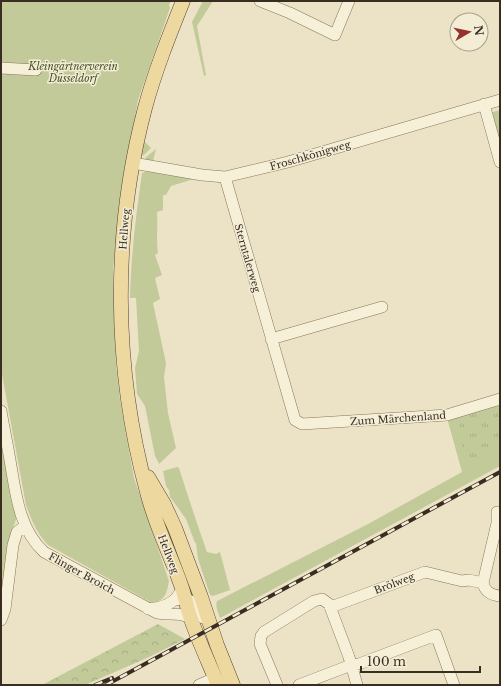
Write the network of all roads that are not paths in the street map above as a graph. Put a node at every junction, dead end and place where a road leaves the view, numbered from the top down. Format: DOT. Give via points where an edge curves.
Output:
graph roads {
  1 [pos="183,1"];
  2 [pos="260,1"];
  3 [pos="349,1"];
  4 [pos="1,68"];
  5 [pos="36,70"];
  6 [pos="500,100"];
  7 [pos="484,104"];
  8 [pos="500,162"];
  9 [pos="133,163"];
  10 [pos="225,177"];
  11 [pos="382,307"];
  12 [pos="271,340"];
  13 [pos="500,399"];
  14 [pos="1,410"];
  15 [pos="295,420"];
  16 [pos="140,463"];
  17 [pos="497,512"];
  18 [pos="25,526"];
  19 [pos="195,580"];
  20 [pos="483,583"];
  21 [pos="500,596"];
  22 [pos="184,606"];
  23 [pos="331,607"];
  24 [pos="1,620"];
  25 [pos="217,645"];
  26 [pos="351,665"];
  27 [pos="224,680"];
  28 [pos="199,685"];
  29 [pos="277,685"];
  30 [pos="299,685"];
  31 [pos="357,685"];
  32 [pos="454,685"];
  1 -- 9 [label="main road, Hellweg" via="163,49 145,108"];
  2 -- 3 [label="street" via="335,35"];
  4 -- 5 [label="street"];
  6 -- 7 [label="street, Froschkönigweg"];
  7 -- 8 [label="street"];
  7 -- 10 [label="street, Froschkönigweg" via="288,162"];
  9 -- 10 [label="street, Froschkönigweg"];
  9 -- 16 [label="main road, Hellweg" via="122,259 121,322 128,402"];
  10 -- 12 [label="street, Sterntalerweg"];
  11 -- 12 [label="street"];
  12 -- 15 [label="street, Sterntalerweg"];
  13 -- 15 [label="street, Zum Märchenland" via="447,415 302,424"];
  14 -- 18 [label="street, Flinger Broich" via="15,489"];
  16 -- 19 [label="main road, Hellweg" via="171,517"];
  16 -- 22 [label="main road, Hellweg" via="152,508 181,584"];
  17 -- 20 [label="street" via="497,523"];
  18 -- 22 [label="street, Flinger Broich" via="44,552 148,609"];
  18 -- 24 [label="street" via="17,532 13,544 8,590"];
  19 -- 22 [label="street"];
  19 -- 25 [label="main road, Hellweg"];
  20 -- 21 [label="street" via="490,594"];
  20 -- 23 [label="street, Brölweg" via="425,572"];
  22 -- 25 [label="street, Hellweg" via="198,607"];
  22 -- 27 [label="main road, Hellweg"];
  23 -- 26 [label="street"];
  23 -- 29 [label="street" via="322,599 314,601 261,636 260,644"];
  25 -- 27 [label="main road, Hellweg"];
  26 -- 30 [label="street"];
  26 -- 31 [label="street"];
  26 -- 32 [label="street" via="436,635"];
  27 -- 28 [label="street"];
}
